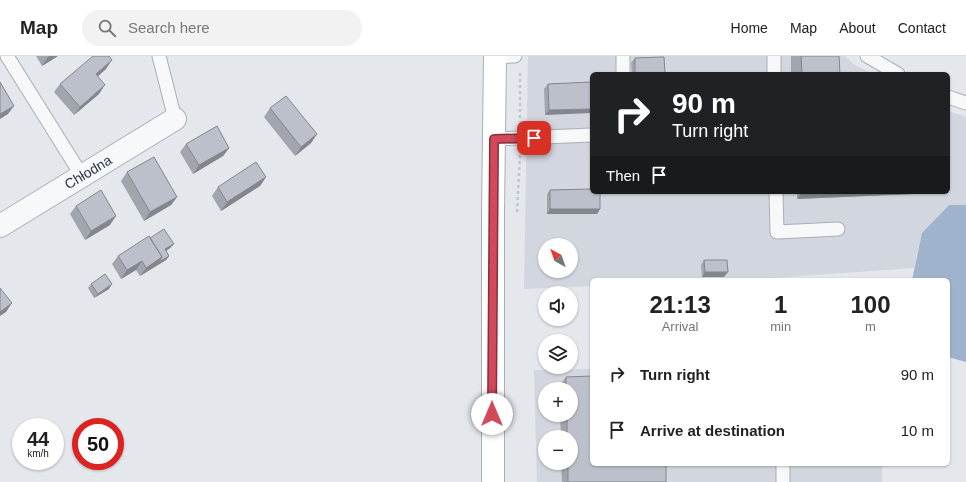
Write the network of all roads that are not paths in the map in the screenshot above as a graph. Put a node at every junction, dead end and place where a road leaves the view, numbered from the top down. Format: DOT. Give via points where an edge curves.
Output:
graph roads {
  1 [pos="6,56"];
  2 [pos="159,56"];
  3 [pos="502,56"];
  4 [pos="623,56"];
  5 [pos="774,56"];
  6 [pos="867,56"];
  7 [pos="623,72"];
  8 [pos="774,72"];
  9 [pos="895,72"];
  10 [pos="950,98"];
  11 [pos="966,103"];
  12 [pos="176,119"];
  13 [pos="590,135"];
  14 [pos="494,139"];
  15 [pos="82,176"];
  16 [pos="776,194"];
  17 [pos="0,226"];
  18 [pos="838,229"];
  19 [pos="783,466"];
  20 [pos="493,482"];
  21 [pos="783,482"];
  1 -- 15 [label="lane"];
  2 -- 12 [label="lane"];
  3 -- 14 [label="main road"];
  4 -- 7 [label="lane"];
  5 -- 8 [label="lane"];
  6 -- 9 [label="lane"];
  10 -- 11 [label="lane"];
  12 -- 15 [label="street, Chłodna"];
  13 -- 14 [label="lane"];
  14 -- 20 [label="main road"];
  15 -- 17 [label="street, Chłodna"];
  16 -- 18 [label="lane" via="777,232"];
  19 -- 21 [label="lane"];
}
